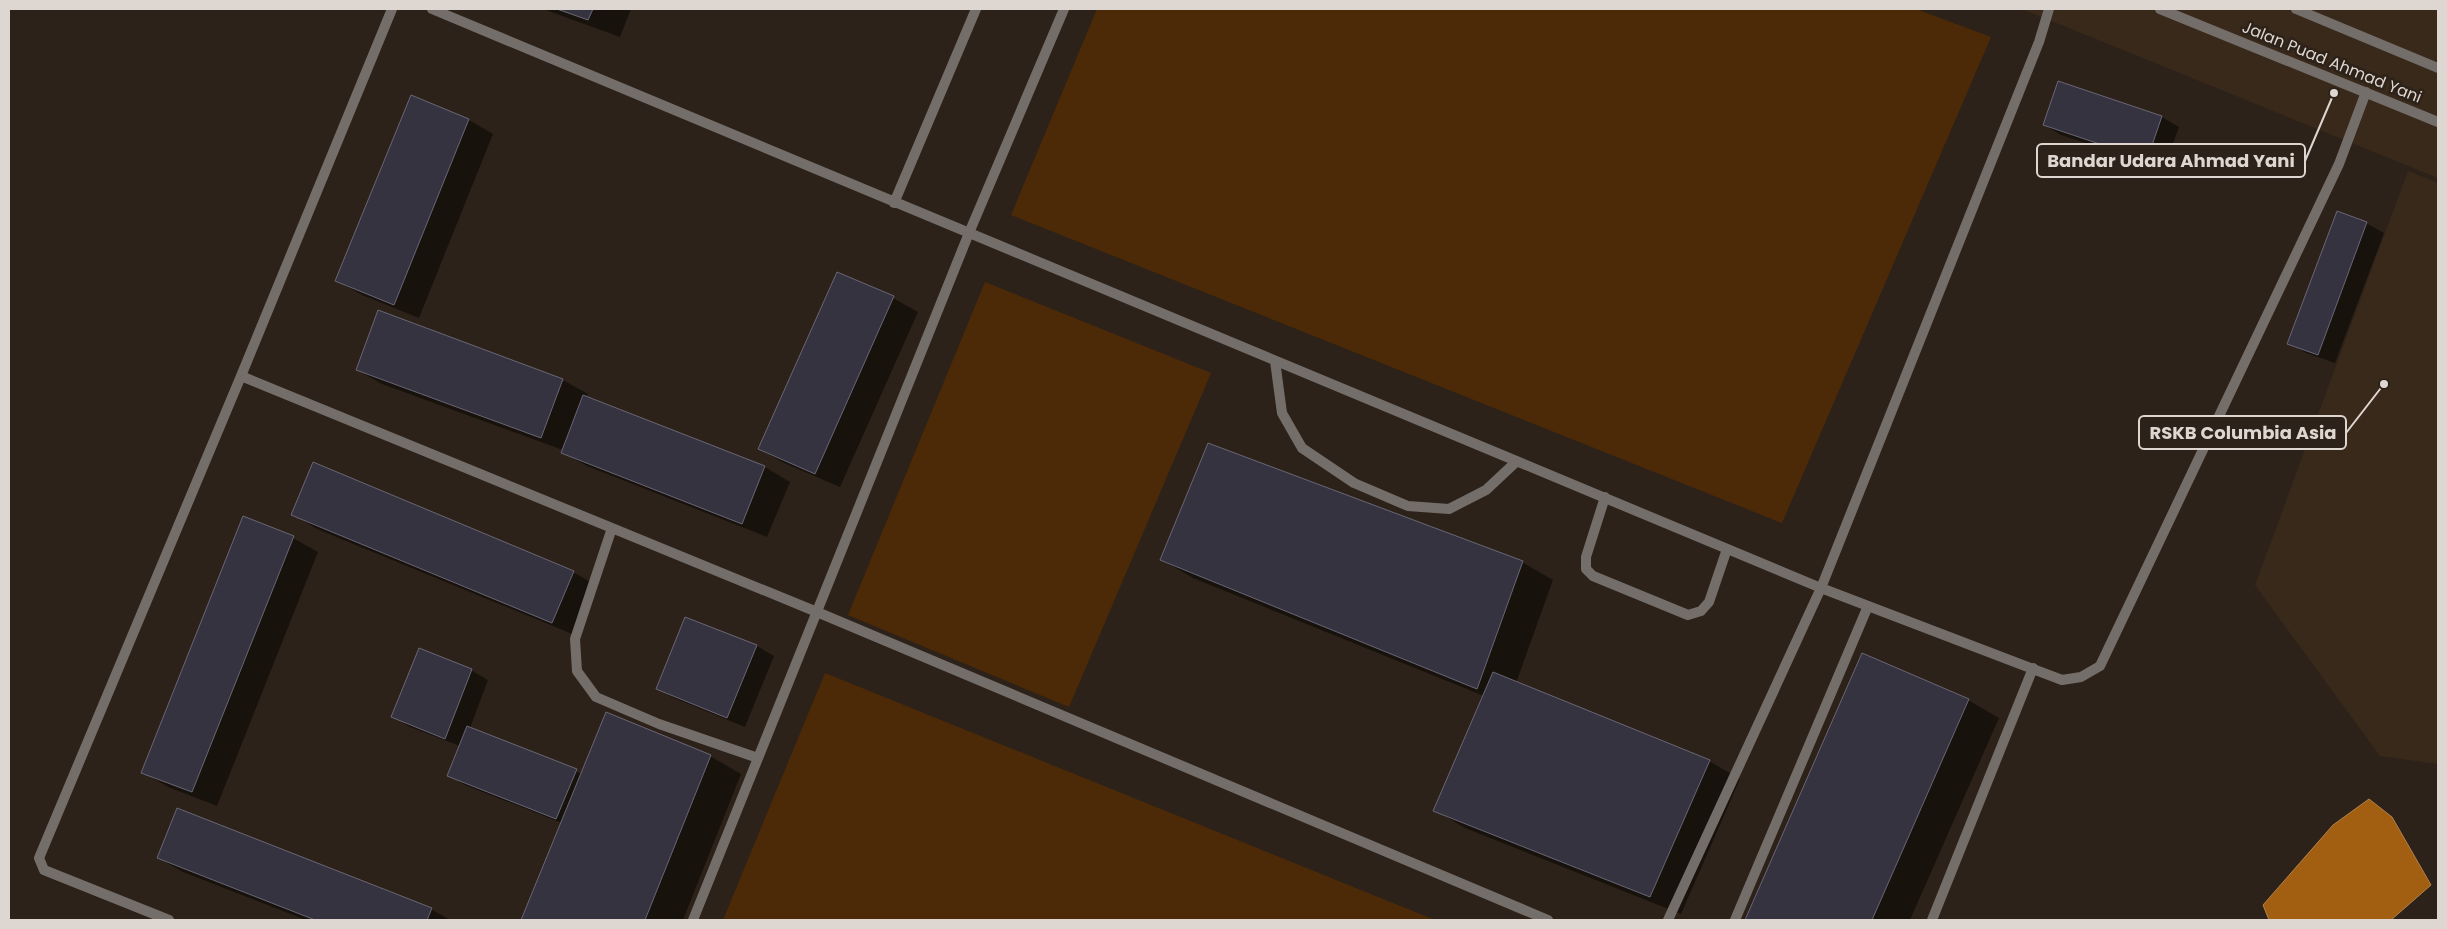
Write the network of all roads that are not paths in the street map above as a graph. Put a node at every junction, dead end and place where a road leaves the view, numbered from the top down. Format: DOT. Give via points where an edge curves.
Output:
graph roads {
  1 [pos="392,9"];
  2 [pos="432,9"];
  3 [pos="976,9"];
  4 [pos="1064,9"];
  5 [pos="2049,9"];
  6 [pos="2160,9"];
  7 [pos="2296,9"];
  8 [pos="2438,68"];
  9 [pos="2366,92"];
  10 [pos="2438,122"];
  11 [pos="894,203"];
  12 [pos="969,233"];
  13 [pos="1275,360"];
  14 [pos="241,376"];
  15 [pos="1517,461"];
  16 [pos="1605,497"];
  17 [pos="612,528"];
  18 [pos="1727,549"];
  19 [pos="1821,588"];
  20 [pos="1868,606"];
  21 [pos="817,612"];
  22 [pos="2033,668"];
  23 [pos="758,758"];
  24 [pos="169,920"];
  25 [pos="692,920"];
  26 [pos="1548,920"];
  27 [pos="1668,920"];
  28 [pos="1735,920"];
  29 [pos="1932,920"];
  1 -- 14 [label="lane"];
  2 -- 11 [label="lane"];
  3 -- 11 [label="lane"];
  4 -- 12 [label="lane"];
  5 -- 19 [label="lane" via="2035,52"];
  6 -- 9 [label="lane, Jalan Puad Ahmad Yani"];
  7 -- 8 [label="lane"];
  9 -- 10 [label="lane, Jalan Puad Ahmad Yani"];
  9 -- 22 [label="lane" via="2339,164 2100,666 2081,678 2062,680"];
  11 -- 12 [label="lane"];
  12 -- 13 [label="lane"];
  12 -- 21 [label="lane"];
  13 -- 15 [label="lane"];
  13 -- 15 [label="lane" via="1282,413 1302,448 1354,483 1408,506 1449,509 1486,490"];
  14 -- 17 [label="lane"];
  14 -- 24 [label="lane" via="39,858 44,870"];
  15 -- 16 [label="lane"];
  16 -- 18 [label="lane"];
  16 -- 18 [label="lane" via="1586,557 1586,569 1593,576 1688,615 1701,611 1709,602"];
  17 -- 21 [label="lane"];
  17 -- 23 [label="lane" via="575,639 577,671 596,697 659,724"];
  18 -- 19 [label="lane"];
  19 -- 20 [label="lane"];
  19 -- 27 [label="lane"];
  20 -- 22 [label="lane"];
  20 -- 28 [label="lane"];
  21 -- 23 [label="lane"];
  21 -- 26 [label="lane"];
  22 -- 29 [label="lane"];
  23 -- 25 [label="lane"];
}
